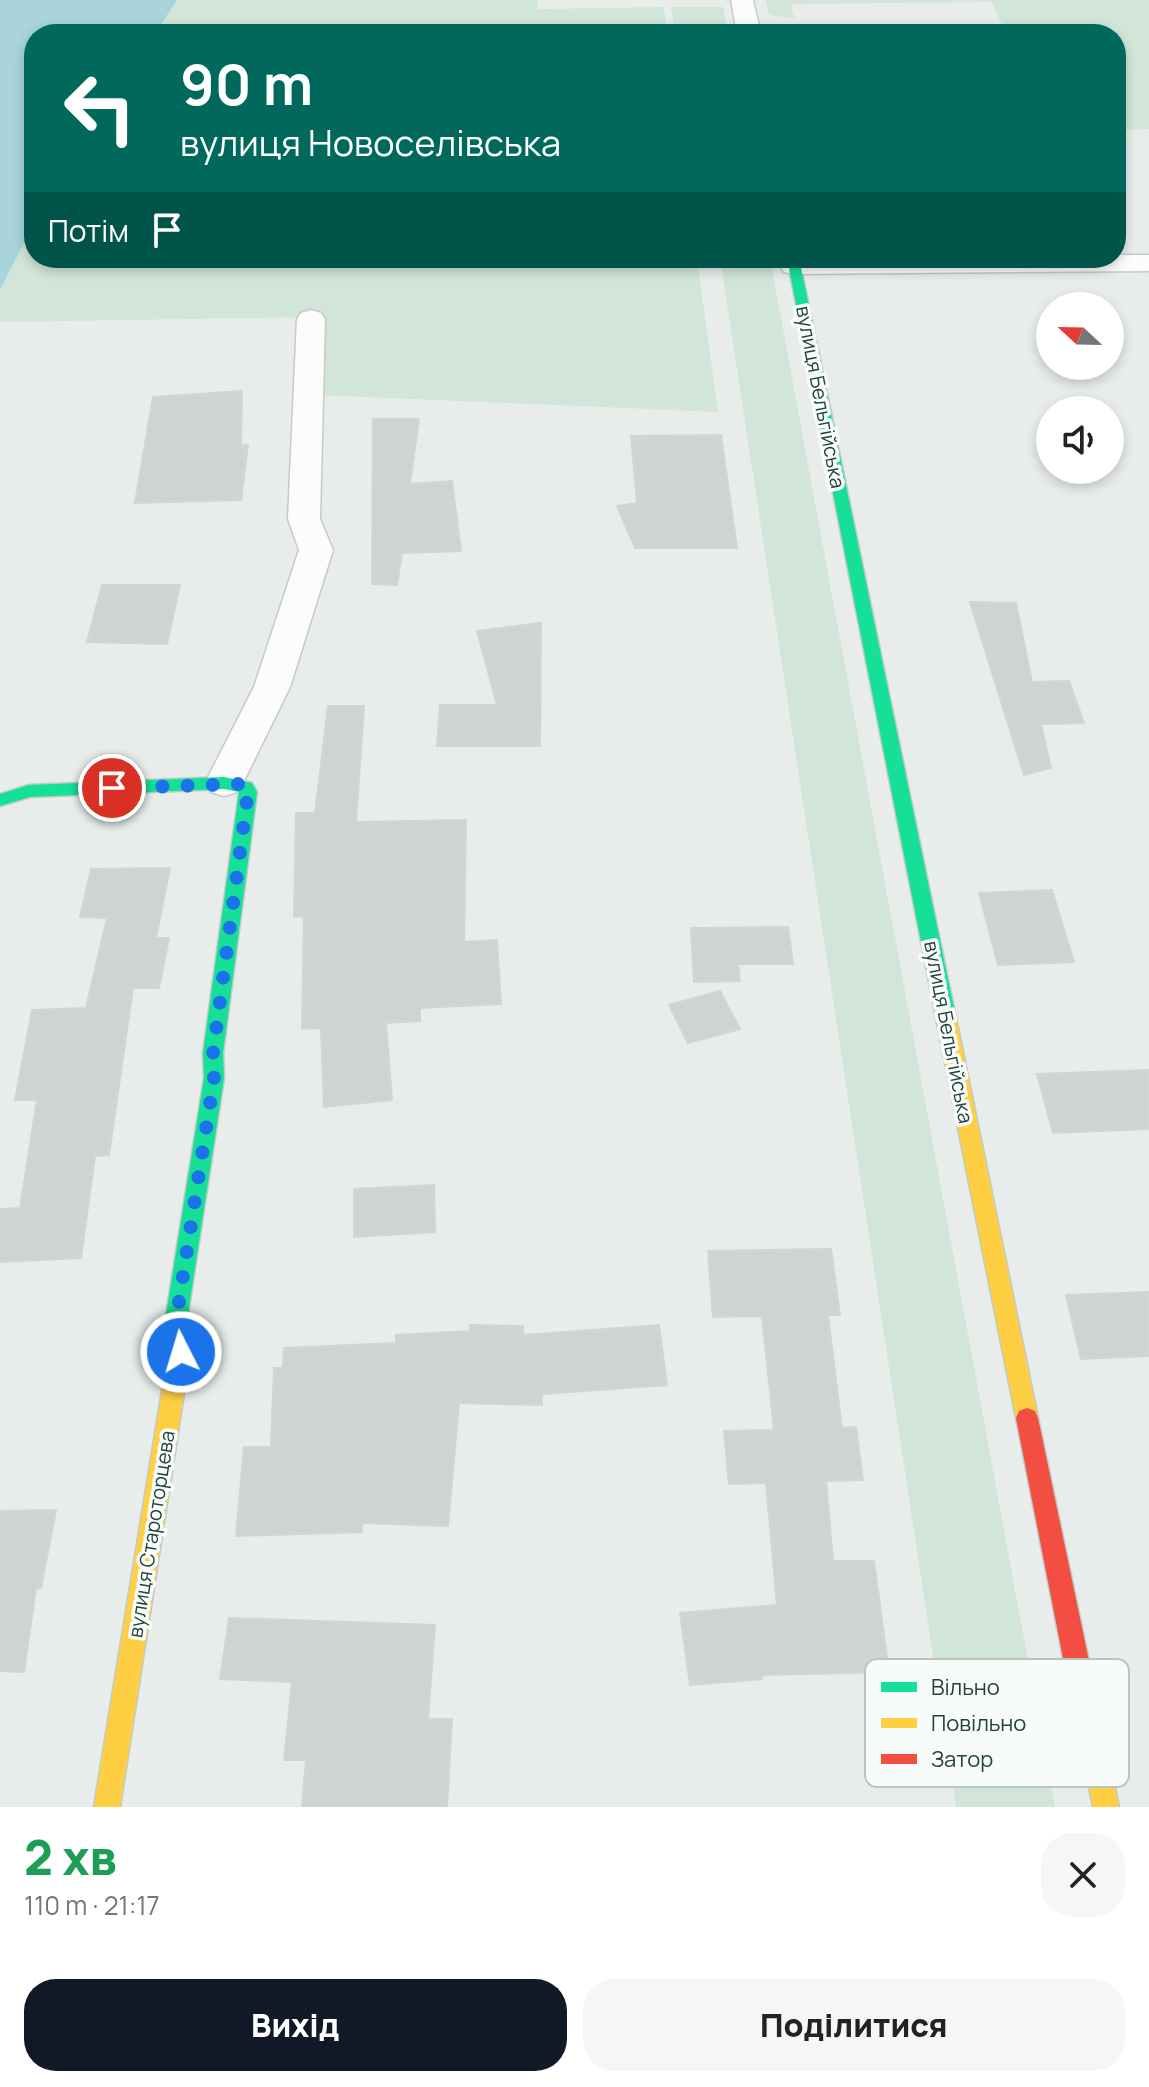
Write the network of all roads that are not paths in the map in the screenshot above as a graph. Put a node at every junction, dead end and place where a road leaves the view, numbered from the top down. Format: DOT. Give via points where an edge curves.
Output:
graph roads {
  1 [pos="742,0"];
  2 [pos="747,24"];
  3 [pos="1126,263"];
  4 [pos="1149,263"];
  5 [pos="794,268"];
  6 [pos="311,319"];
  7 [pos="235,785"];
  8 [pos="0,800"];
  9 [pos="1076,1659"];
  10 [pos="1102,1787"];
  11 [pos="107,1807"];
  12 [pos="1106,1807"];
  1 -- 2 [label="street"];
  3 -- 4 [label="street"];
  5 -- 9 [label="street, вулиця Бельгійська"];
  6 -- 7 [label="street, вулиця Староторцева" via="304,519 316,550"];
  7 -- 8 [label="street" via="29,791"];
  7 -- 11 [label="street, вулиця Староторцева" via="214,1078 175,1327 181,1352"];
  10 -- 12 [label="street, вулиця Бельгійська"];
}
